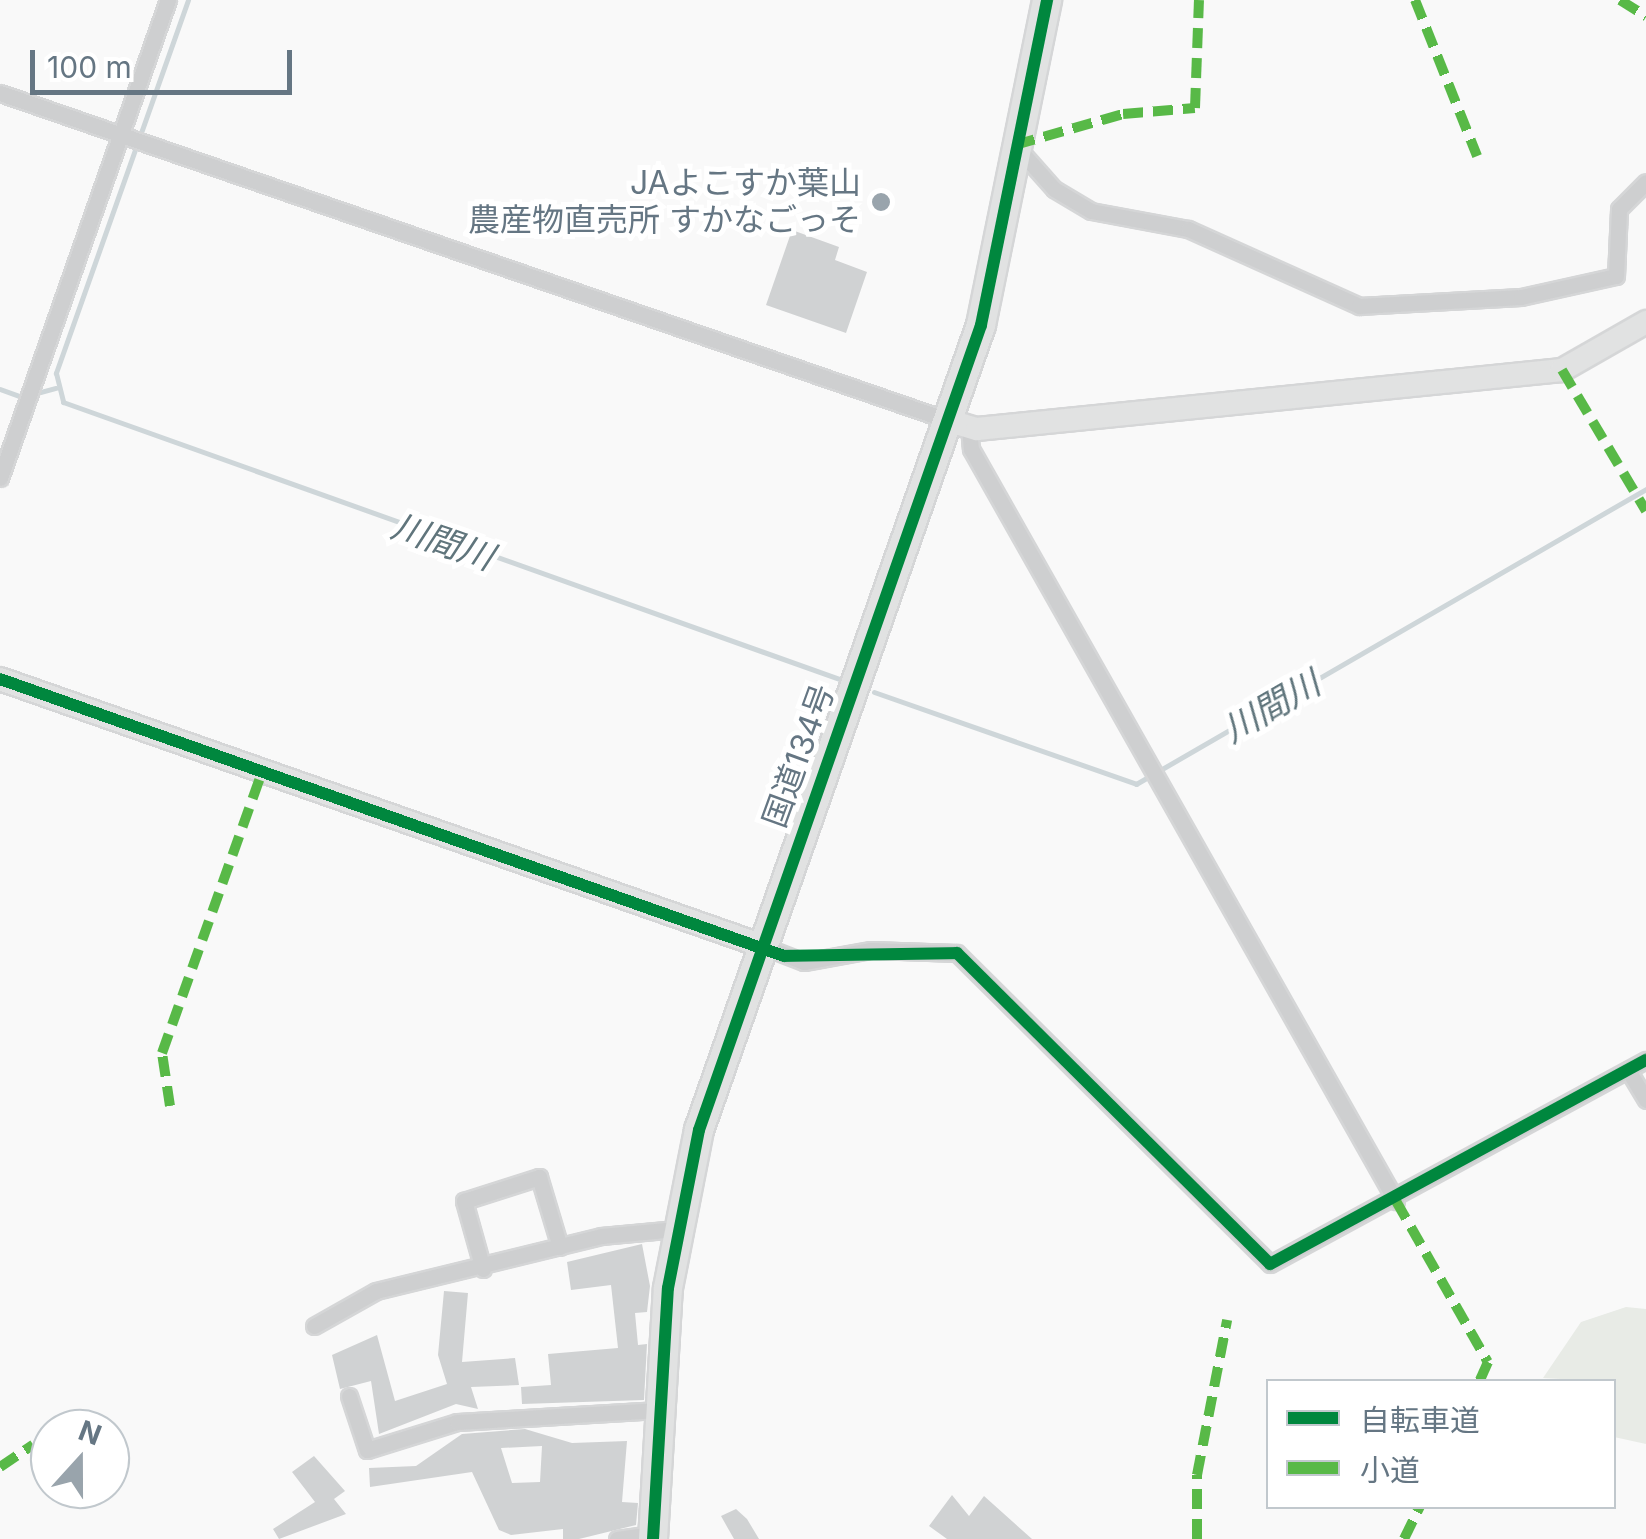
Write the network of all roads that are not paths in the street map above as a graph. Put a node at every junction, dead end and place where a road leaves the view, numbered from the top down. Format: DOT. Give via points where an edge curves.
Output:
graph roads {
  1 [pos="168,0"];
  2 [pos="1047,0"];
  3 [pos="0,93"];
  4 [pos="126,135"];
  5 [pos="1015,145"];
  6 [pos="1646,182"];
  7 [pos="1646,322"];
  8 [pos="960,424"];
  9 [pos="0,478"];
  10 [pos="0,679"];
  11 [pos="760,944"];
  12 [pos="1646,1060"];
  13 [pos="1628,1070"];
  14 [pos="1646,1100"];
  15 [pos="1396,1200"];
  16 [pos="677,1229"];
  17 [pos="560,1247"];
  18 [pos="483,1269"];
  19 [pos="314,1326"];
  20 [pos="350,1396"];
  21 [pos="660,1410"];
  22 [pos="653,1536"];
  23 [pos="617,1539"];
  1 -- 4 [label="street"];
  2 -- 5 [label="highway, 国道134号"];
  3 -- 4 [label="street"];
  4 -- 8 [label="street"];
  4 -- 9 [label="street"];
  5 -- 6 [label="street" via="1054,189 1091,212 1188,228 1359,306 1522,296 1616,276 1618,209"];
  5 -- 8 [label="highway, 国道134号"];
  7 -- 8 [label="street" via="1562,370"];
  8 -- 11 [label="highway, 国道134号"];
  8 -- 15 [label="street"];
  10 -- 11 [label="street"];
  11 -- 15 [label="street" via="804,962 870,950 957,954 1270,1264"];
  11 -- 16 [label="highway, 国道134号"];
  12 -- 13 [label="street"];
  13 -- 14 [label="street"];
  13 -- 15 [label="street"];
  16 -- 17 [label="street"];
  16 -- 21 [label="highway, 国道134号"];
  17 -- 18 [label="street"];
  17 -- 18 [label="street" via="540,1177 464,1200"];
  18 -- 19 [label="street" via="376,1292"];
  20 -- 21 [label="street" via="367,1450 455,1422"];
  21 -- 22 [label="highway, 国道134号"];
  22 -- 23 [label="street"];
}
